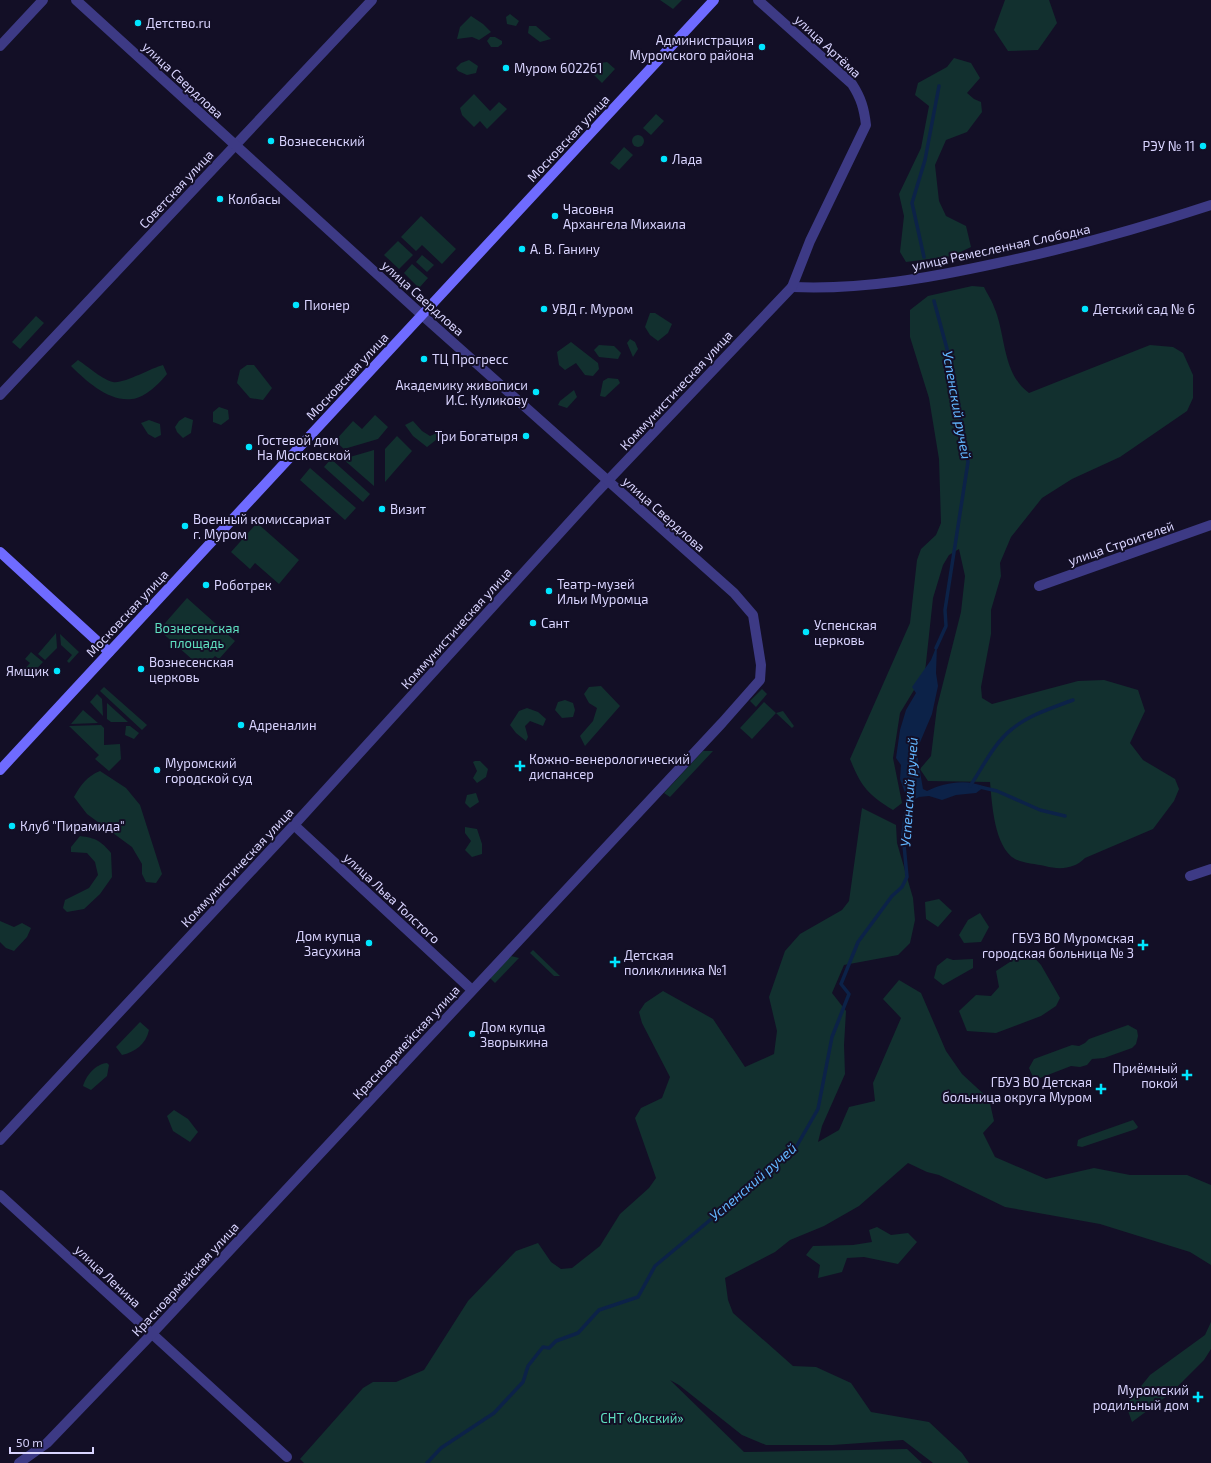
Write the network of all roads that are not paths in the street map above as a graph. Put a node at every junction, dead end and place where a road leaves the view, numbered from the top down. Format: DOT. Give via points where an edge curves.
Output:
graph roads {
  1 [pos="43,0"];
  2 [pos="76,0"];
  3 [pos="372,0"];
  4 [pos="714,0"];
  5 [pos="758,0"];
  6 [pos="0,46"];
  7 [pos="861,97"];
  8 [pos="235,145"];
  9 [pos="1211,205"];
  10 [pos="792,287"];
  11 [pos="422,315"];
  12 [pos="0,396"];
  13 [pos="608,481"];
  14 [pos="1211,525"];
  15 [pos="0,552"];
  16 [pos="1039,586"];
  17 [pos="753,614"];
  18 [pos="109,652"];
  19 [pos="0,770"];
  20 [pos="294,825"];
  21 [pos="1211,869"];
  22 [pos="1190,876"];
  23 [pos="472,990"];
  24 [pos="0,1140"];
  25 [pos="0,1195"];
  26 [pos="152,1334"];
  27 [pos="287,1457"];
  28 [pos="19,1463"];
  1 -- 6 [label="street"];
  2 -- 8 [label="street, улица Свердлова"];
  3 -- 8 [label="street, Советская улица"];
  4 -- 11 [label="street, Московская улица"];
  5 -- 7 [label="street, улица Артёма" via="852,84"];
  7 -- 10 [label="street, Коммунистическая улица" via="866,125 810,241"];
  8 -- 11 [label="street, улица Свердлова"];
  8 -- 12 [label="street, Советская улица"];
  9 -- 10 [label="street, улица Ремесленная Слободка" via="1053,251 955,272 885,284 831,288"];
  10 -- 13 [label="street, Коммунистическая улица"];
  11 -- 13 [label="street, улица Свердлова"];
  11 -- 18 [label="street, Московская улица"];
  13 -- 17 [label="street, улица Свердлова" via="734,593"];
  13 -- 20 [label="street, Коммунистическая улица"];
  14 -- 16 [label="street, улица Строителей"];
  15 -- 18 [label="street"];
  17 -- 23 [label="street, Красноармейская улица" via="760,647 760,680"];
  18 -- 19 [label="street, Московская улица"];
  20 -- 23 [label="street, улица Льва Толстого"];
  20 -- 24 [label="street, Коммунистическая улица"];
  21 -- 22 [label="street"];
  23 -- 26 [label="street, Красноармейская улица"];
  25 -- 26 [label="street, улица Ленина"];
  26 -- 27 [label="street, улица Ленина"];
  26 -- 28 [label="street, Красноармейская улица" via="47,1443"];
}
